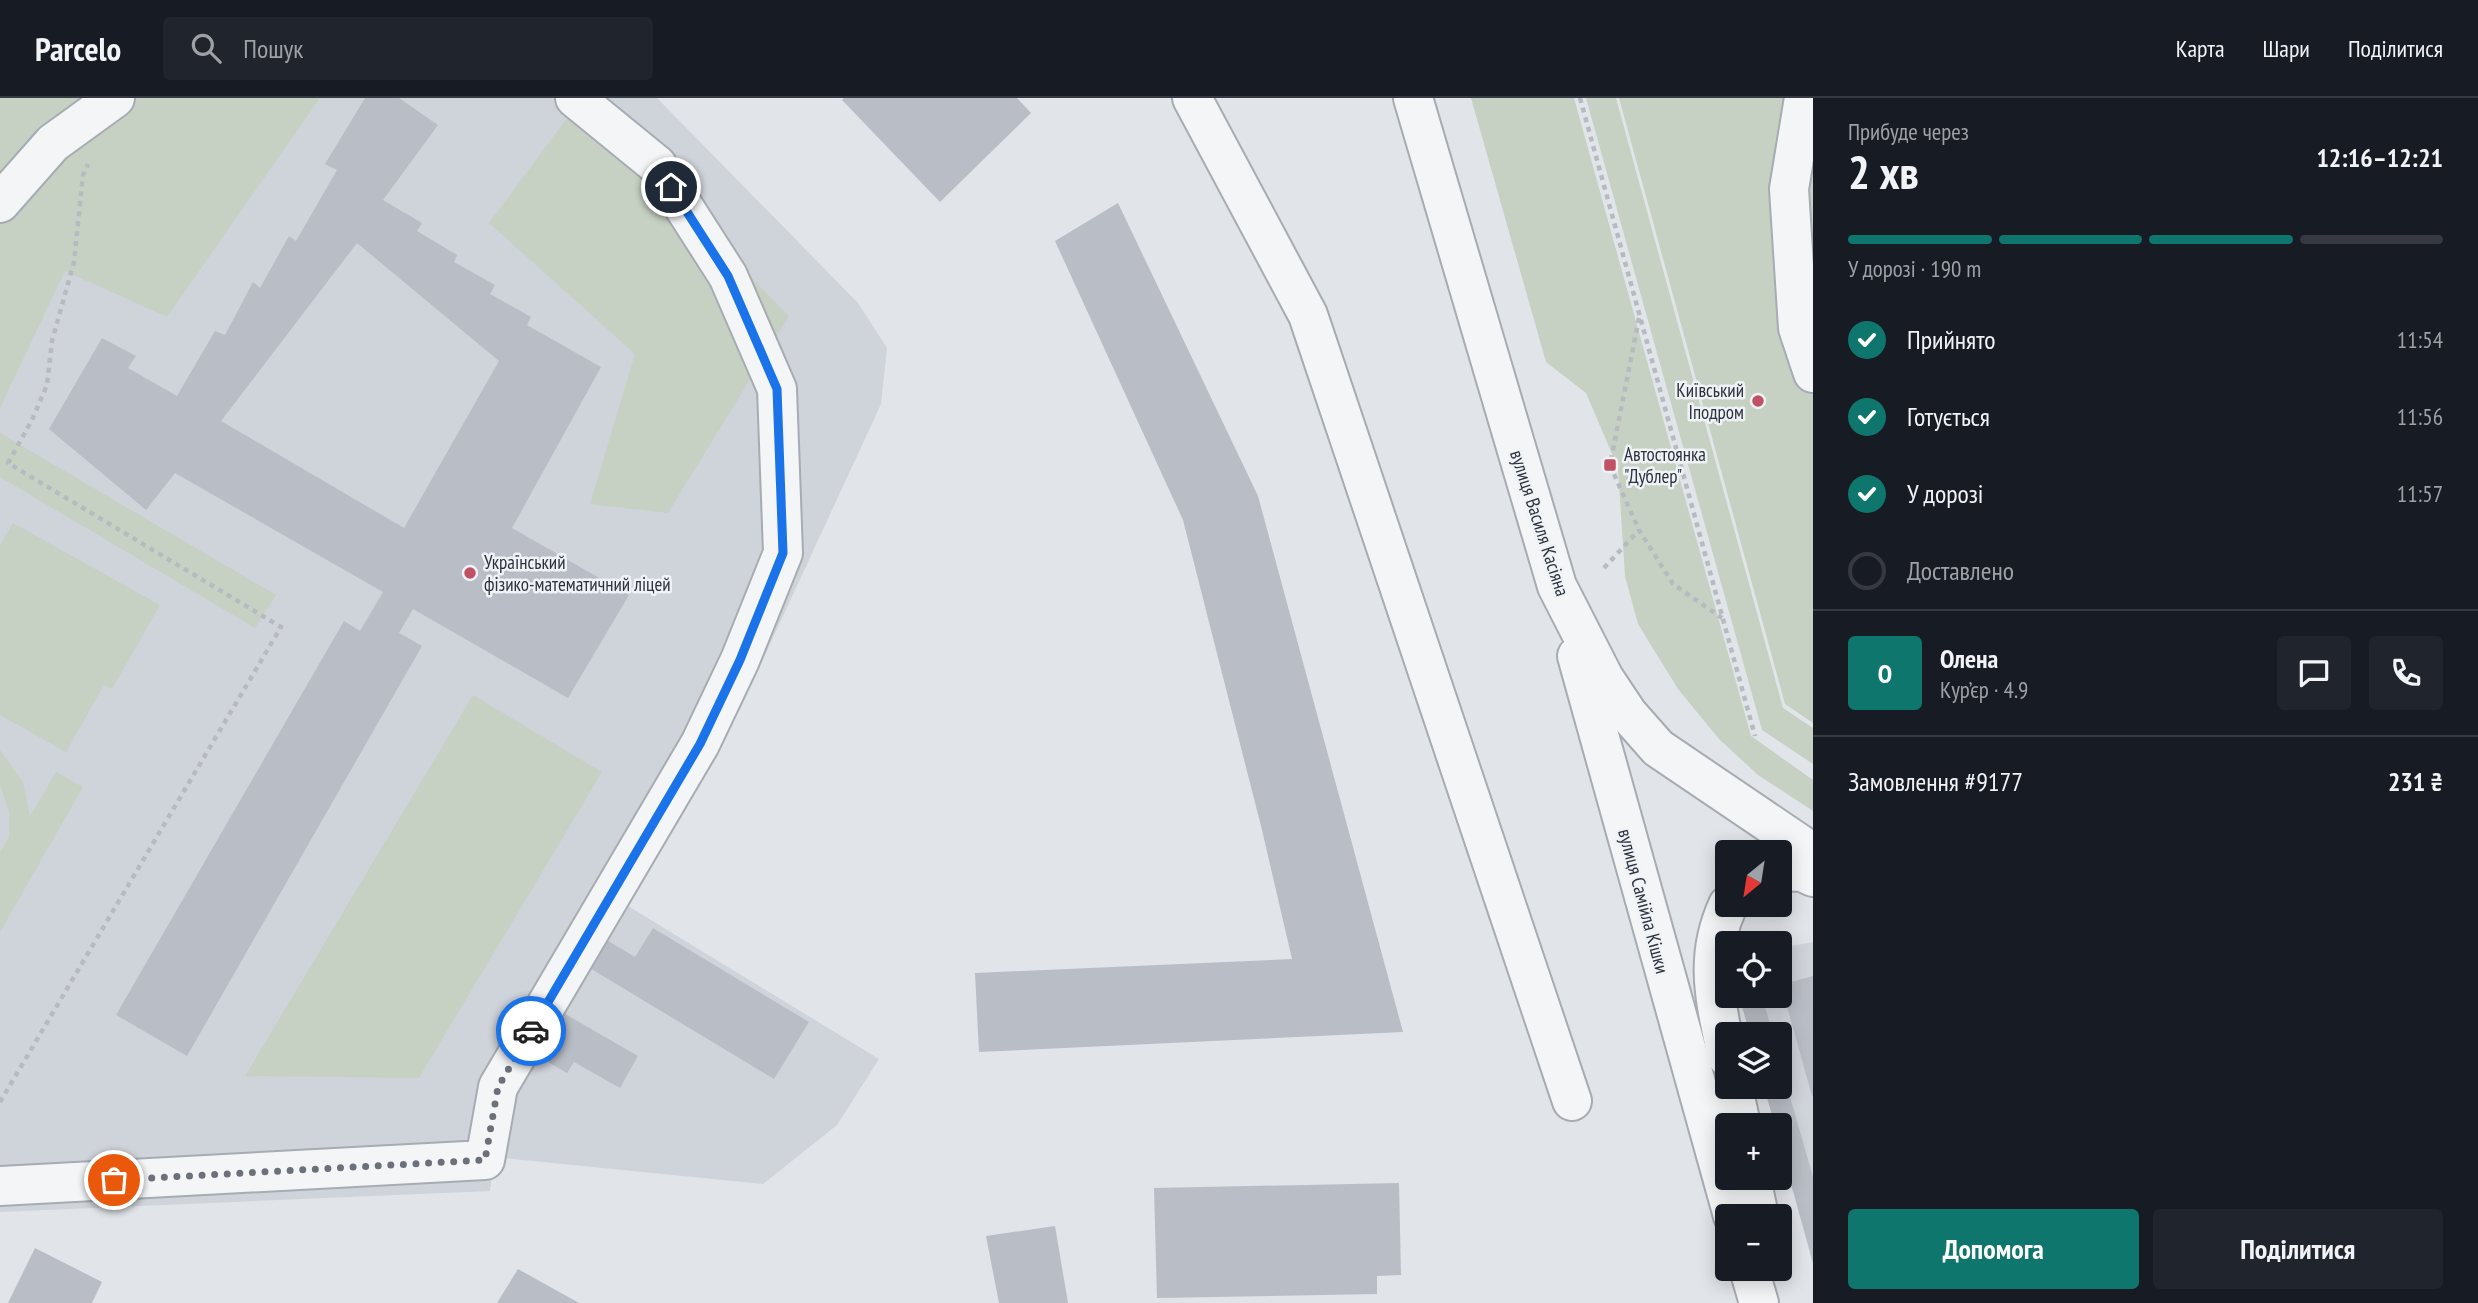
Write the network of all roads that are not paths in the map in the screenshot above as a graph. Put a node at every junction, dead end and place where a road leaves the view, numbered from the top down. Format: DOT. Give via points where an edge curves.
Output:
graph roads {
  1 [pos="115,98"];
  2 [pos="575,98"];
  3 [pos="1192,98"];
  4 [pos="1413,98"];
  5 [pos="1804,98"];
  6 [pos="0,203"];
  7 [pos="1813,373"];
  8 [pos="1557,586"];
  9 [pos="1658,748"];
  10 [pos="1608,769"];
  11 [pos="1813,853"];
  12 [pos="1792,872"];
  13 [pos="1813,877"];
  14 [pos="1723,917"];
  15 [pos="1721,1022"];
  16 [pos="1572,1101"];
  17 [pos="0,1186"];
  18 [pos="1731,1204"];
  19 [pos="1753,1281"];
  20 [pos="1770,1281"];
  21 [pos="1759,1303"];
  22 [pos="1774,1303"];
  1 -- 6 [label="street" via="53,142"];
  2 -- 17 [label="street" via="657,165 728,276 777,389 783,553 700,744 498,1087 485,1160"];
  3 -- 16 [label="street" via="1308,315"];
  4 -- 8 [label="street, вулиця Василя Касіяна"];
  5 -- 7 [label="street" via="1789,189 1798,328"];
  8 -- 9 [label="street, вулиця Василя Касіяна" via="1604,678"];
  8 -- 10 [label="street, вулиця Самійла Кішки"];
  9 -- 10 [label="street" via="1627,744"];
  9 -- 11 [label="street, вулиця Василя Касіяна"];
  10 -- 18 [label="street, вулиця Самійла Кішки"];
  12 -- 13 [label="street"];
  14 -- 15 [label="street" via="1712,966"];
  19 -- 21 [label="street"];
  20 -- 22 [label="street"];
}
